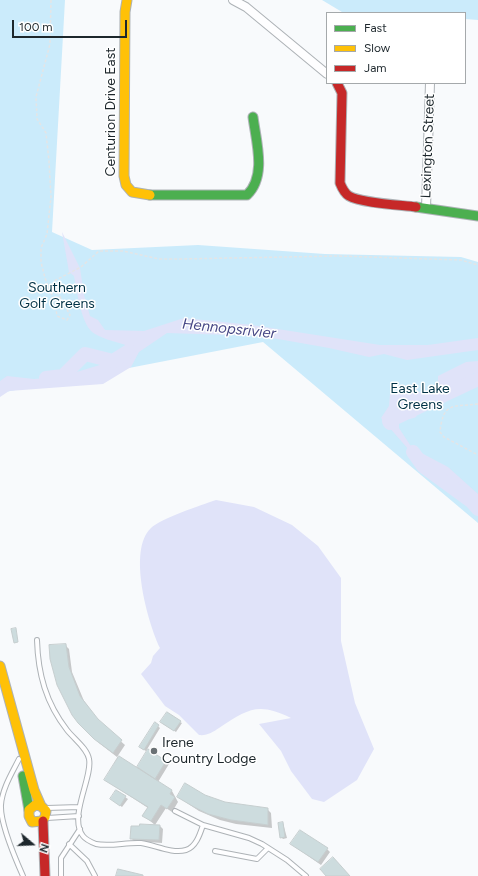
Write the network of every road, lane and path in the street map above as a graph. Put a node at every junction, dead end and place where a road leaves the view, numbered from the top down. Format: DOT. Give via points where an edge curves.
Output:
graph roads {
  1 [pos="51,0"];
  2 [pos="127,0"];
  3 [pos="233,0"];
  4 [pos="326,73"];
  5 [pos="338,84"];
  6 [pos="430,84"];
  7 [pos="253,117"];
  8 [pos="426,208"];
  9 [pos="478,216"];
  10 [pos="478,265"];
  11 [pos="478,404"];
  12 [pos="478,455"];
  13 [pos="38,640"];
  14 [pos="0,666"];
  15 [pos="15,728"];
  16 [pos="19,759"];
  17 [pos="43,807"];
  18 [pos="79,807"];
  19 [pos="29,810"];
  20 [pos="175,811"];
  21 [pos="79,816"];
  22 [pos="44,820"];
  23 [pos="32,822"];
  24 [pos="203,825"];
  25 [pos="2,827"];
  26 [pos="80,829"];
  27 [pos="69,844"];
  28 [pos="268,848"];
  29 [pos="215,851"];
  30 [pos="45,875"];
  31 [pos="23,876"];
  32 [pos="61,876"];
  33 [pos="95,876"];
  34 [pos="306,876"];
  1 -- 10 [label="path" via="50,44 36,97 37,119 46,133 50,161 51,197 41,262 55,302 57,316 67,320 70,316 54,286 54,281 81,267 99,251 123,252 159,259 338,256 461,260"];
  2 -- 7 [label="street, Centurion Drive East" via="124,176 125,183 132,192 247,195 251,193 256,187 259,175"];
  3 -- 4 [label="street" via="246,6"];
  5 -- 8 [label="street" via="342,93 342,189 355,198"];
  6 -- 8 [label="street, Lexington Street"];
  8 -- 9 [label="street"];
  11 -- 12 [label="path" via="449,408 443,414 440,432 444,437"];
  13 -- 18 [label="lane" via="38,662 45,694 62,723 90,760"];
  14 -- 15 [label="street"];
  15 -- 16 [label="street"];
  15 -- 17 [label="street" via="30,777"];
  16 -- 19 [label="street"];
  16 -- 25 [label="lane" via="0,805"];
  17 -- 18 [label="lane"];
  17 -- 19 [label="street" via="34,805"];
  17 -- 22 [label="street"];
  18 -- 21 [label="lane"];
  19 -- 23 [label="street" via="28,816"];
  20 -- 24 [label="lane"];
  21 -- 22 [label="lane"];
  21 -- 26 [label="lane"];
  22 -- 23 [label="street" via="39,823"];
  22 -- 30 [label="street"];
  23 -- 30 [label="street"];
  24 -- 26 [label="lane" via="195,843 187,850 142,844 94,843 83,837"];
  24 -- 28 [label="lane" via="249,838"];
  25 -- 31 [label="lane"];
  26 -- 27 [label="lane"];
  27 -- 32 [label="lane" via="61,858"];
  27 -- 33 [label="lane" via="87,861"];
  28 -- 29 [label="lane" via="257,859"];
  28 -- 34 [label="lane"];
}
